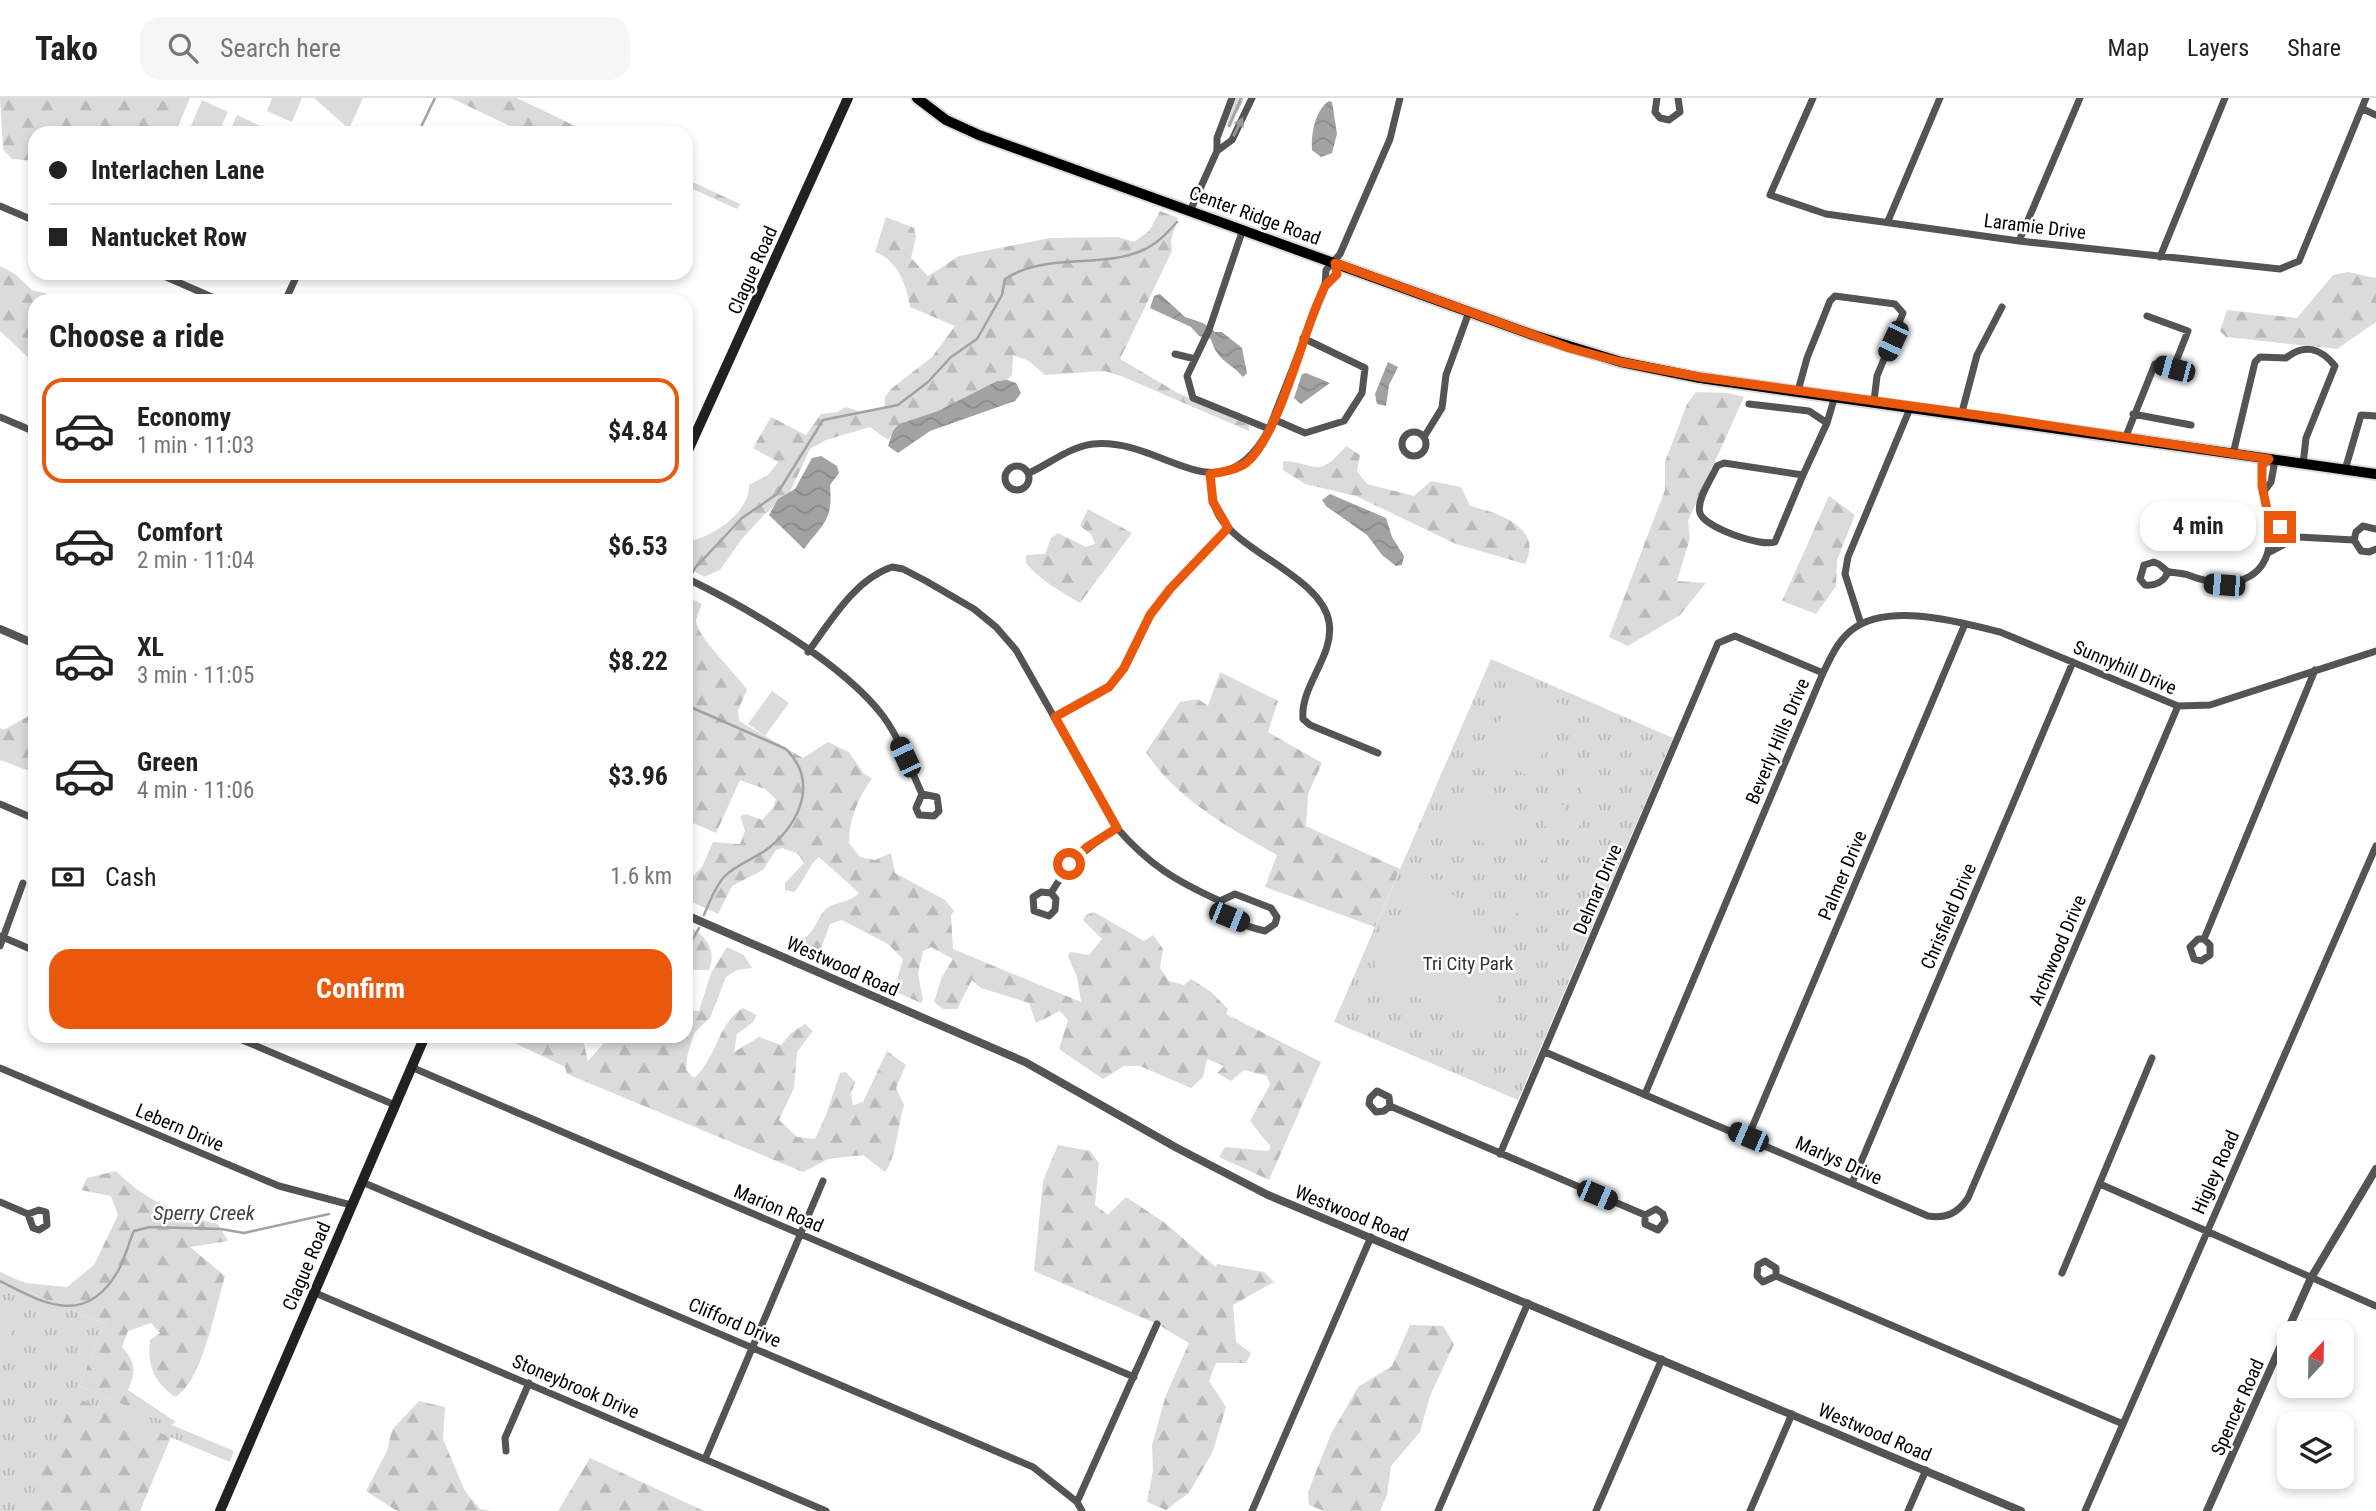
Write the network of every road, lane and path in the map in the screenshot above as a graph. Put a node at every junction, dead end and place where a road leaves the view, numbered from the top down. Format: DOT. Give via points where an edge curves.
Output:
graph roads {
  1 [pos="848,98"];
  2 [pos="917,98"];
  3 [pos="1232,98"];
  4 [pos="1252,98"];
  5 [pos="1657,98"];
  6 [pos="1678,98"];
  7 [pos="1813,98"];
  8 [pos="1940,98"];
  9 [pos="2080,98"];
  10 [pos="2225,98"];
  11 [pos="2366,98"];
  12 [pos="1399,99"];
  13 [pos="2363,109"];
  14 [pos="2376,115"];
  15 [pos="1217,151"];
  16 [pos="0,206"];
  17 [pos="1191,209"];
  18 [pos="28,218"];
  19 [pos="1888,221"];
  20 [pos="1243,229"];
  21 [pos="2019,241"];
  22 [pos="2161,257"];
  23 [pos="1335,263"];
  24 [pos="173,280"];
  25 [pos="205,294"];
  26 [pos="2002,307"];
  27 [pos="1469,312"];
  28 [pos="2147,316"];
  29 [pos="1303,338"];
  30 [pos="1175,354"];
  31 [pos="1195,359"];
  32 [pos="1798,391"];
  33 [pos="1835,396"];
  34 [pos="1874,401"];
  35 [pos="1749,404"];
  36 [pos="1911,406"];
  37 [pos="1962,412"];
  38 [pos="2133,414"];
  39 [pos="2376,416"];
  40 [pos="0,417"];
  41 [pos="1273,419"];
  42 [pos="1827,423"];
  43 [pos="2191,425"];
  44 [pos="28,429"];
  45 [pos="1269,429"];
  46 [pos="2126,436"];
  47 [pos="1424,437"];
  48 [pos="693,441"];
  49 [pos="2233,454"];
  50 [pos="2269,459"];
  51 [pos="2303,464"];
  52 [pos="2345,470"];
  53 [pos="1029,473"];
  54 [pos="1210,474"];
  55 [pos="2376,474"];
  56 [pos="1803,475"];
  57 [pos="2269,519"];
  58 [pos="1228,528"];
  59 [pos="2376,529"];
  60 [pos="2298,537"];
  61 [pos="2354,540"];
  62 [pos="2376,549"];
  63 [pos="2270,552"];
  64 [pos="2168,572"];
  65 [pos="693,581"];
  66 [pos="1861,624"];
  67 [pos="1965,624"];
  68 [pos="0,629"];
  69 [pos="28,641"];
  70 [pos="2376,650"];
  71 [pos="808,652"];
  72 [pos="2073,662"];
  73 [pos="2315,670"];
  74 [pos="1823,673"];
  75 [pos="2178,706"];
  76 [pos="1055,717"];
  77 [pos="1378,753"];
  78 [pos="922,794"];
  79 [pos="0,804"];
  80 [pos="28,816"];
  81 [pos="1117,828"];
  82 [pos="2376,846"];
  83 [pos="23,883"];
  84 [pos="1051,893"];
  85 [pos="1220,901"];
  86 [pos="693,918"];
  87 [pos="2204,939"];
  88 [pos="1,940"];
  89 [pos="28,949"];
  90 [pos="249,1043"];
  91 [pos="422,1043"];
  92 [pos="1545,1052"];
  93 [pos="2152,1058"];
  94 [pos="411,1067"];
  95 [pos="0,1068"];
  96 [pos="1645,1094"];
  97 [pos="395,1105"];
  98 [pos="1390,1106"];
  99 [pos="1748,1137"];
  100 [pos="1500,1154"];
  101 [pos="2376,1169"];
  102 [pos="823,1181"];
  103 [pos="362,1182"];
  104 [pos="1852,1183"];
  105 [pos="2100,1184"];
  106 [pos="0,1202"];
  107 [pos="351,1205"];
  108 [pos="1964,1205"];
  109 [pos="28,1214"];
  110 [pos="1645,1215"];
  111 [pos="2207,1230"];
  112 [pos="802,1235"];
  113 [pos="1371,1237"];
  114 [pos="2062,1273"];
  115 [pos="1776,1276"];
  116 [pos="2311,1278"];
  117 [pos="313,1292"];
  118 [pos="1528,1303"];
  119 [pos="2376,1306"];
  120 [pos="1157,1324"];
  121 [pos="752,1347"];
  122 [pos="1662,1359"];
  123 [pos="1133,1377"];
  124 [pos="529,1383"];
  125 [pos="1792,1414"];
  126 [pos="2123,1424"];
  127 [pos="506,1451"];
  128 [pos="705,1458"];
  129 [pos="1926,1470"];
  130 [pos="1077,1502"];
  131 [pos="220,1511"];
  132 [pos="826,1511"];
  133 [pos="1083,1511"];
  134 [pos="1252,1511"];
  135 [pos="1438,1511"];
  136 [pos="1596,1511"];
  137 [pos="1750,1511"];
  138 [pos="1908,1511"];
  139 [pos="2021,1511"];
  140 [pos="2085,1511"];
  141 [pos="2207,1511"];
  1 -- 48 [label="main road, Clague Road"];
  2 -- 17 [label="main road, Center Ridge Road" via="946,120 979,135"];
  3 -- 15 [label="street" via="1217,138"];
  15 -- 4 [label="street, one-way" via="1232,140"];
  5 -- 6 [label="street" via="1654,112 1665,120 1680,112"];
  7 -- 19 [label="street, Laramie Drive" via="1770,195 1817,212"];
  8 -- 19 [label="street"];
  9 -- 21 [label="street"];
  10 -- 22 [label="street"];
  11 -- 13 [label="street"];
  12 -- 23 [label="street" via="1390,139"];
  13 -- 14 [label="street"];
  13 -- 22 [label="street, Laramie Drive" via="2298,261 2280,269"];
  15 -- 17 [label="street"];
  16 -- 18 [label="street"];
  17 -- 20 [label="main road, Center Ridge Road"];
  19 -- 21 [label="street, Laramie Drive"];
  20 -- 23 [label="main road, Center Ridge Road"];
  20 -- 31 [label="street"];
  21 -- 22 [label="street, Laramie Drive"];
  23 -- 27 [label="main road, Center Ridge Road"];
  23 -- 29 [label="street" via="1326,270 1325,286"];
  24 -- 25 [label="street"];
  26 -- 37 [label="street" via="1977,355"];
  27 -- 32 [label="main road, Center Ridge Road" via="1621,362"];
  27 -- 47 [label="street" via="1446,375 1441,408"];
  28 -- 38 [label="street" via="2188,331 2174,369 2155,364"];
  29 -- 41 [label="street"];
  29 -- 41 [label="street" via="1365,368 1362,393 1351,415 1334,425 1305,432"];
  30 -- 31 [label="street"];
  31 -- 45 [label="street" via="1187,376 1193,398"];
  32 -- 33 [label="main road, Center Ridge Road"];
  32 -- 34 [label="street" via="1807,358 1835,296 1895,304 1903,313 1877,376"];
  33 -- 34 [label="main road, Center Ridge Road"];
  33 -- 42 [label="street"];
  34 -- 36 [label="main road, Center Ridge Road"];
  35 -- 42 [label="street" via="1809,411"];
  36 -- 37 [label="main road, Center Ridge Road"];
  36 -- 66 [label="street" via="1844,574"];
  37 -- 46 [label="main road, Center Ridge Road"];
  38 -- 43 [label="street"];
  38 -- 46 [label="street"];
  39 -- 52 [label="street" via="2361,415"];
  40 -- 44 [label="street"];
  41 -- 45 [label="street"];
  42 -- 56 [label="street"];
  45 -- 54 [label="street" via="1258,451 1244,464"];
  46 -- 49 [label="main road, Center Ridge Road"];
  49 -- 50 [label="main road, Center Ridge Road"];
  49 -- 51 [label="street" via="2255,362 2260,357 2286,358 2302,348 2317,351 2335,366 2306,438"];
  50 -- 51 [label="main road, Center Ridge Road"];
  50 -- 57 [label="street" via="2262,465"];
  51 -- 52 [label="main road, Center Ridge Road"];
  52 -- 55 [label="main road, Center Ridge Road"];
  53 -- 54 [label="street" via="1074,448 1113,444"];
  54 -- 58 [label="street" via="1213,502"];
  56 -- 56 [label="street" via="1775,542 1766,545 1735,535 1699,513 1717,466"];
  57 -- 60 [label="street"];
  57 -- 63 [label="street"];
  58 -- 76 [label="street" via="1150,615 1124,668 1109,687"];
  58 -- 77 [label="street" via="1310,591 1329,621 1328,639 1305,700 1303,719"];
  59 -- 61 [label="street" via="2359,528"];
  60 -- 61 [label="street"];
  60 -- 63 [label="street"];
  61 -- 62 [label="street" via="2361,551"];
  63 -- 64 [label="street" via="2253,574 2237,582 2207,583"];
  65 -- 71 [label="street" via="741,604"];
  66 -- 67 [label="street, Sunnyhill Drive" via="1889,615"];
  66 -- 74 [label="street, Beverly Hills Drive" via="1838,645"];
  67 -- 72 [label="street, Sunnyhill Drive" via="2000,632"];
  67 -- 99 [label="street, Palmer Drive"];
  68 -- 69 [label="street"];
  70 -- 73 [label="street, Sunnyhill Drive"];
  71 -- 76 [label="street" via="868,580 880,571 903,569 974,608 996,627 1016,650"];
  71 -- 78 [label="street" via="872,703 896,738"];
  72 -- 75 [label="street, Sunnyhill Drive"];
  72 -- 104 [label="street, Chrisfield Drive"];
  73 -- 75 [label="street, Sunnyhill Drive" via="2210,705"];
  73 -- 87 [label="street"];
  74 -- 92 [label="street, Delmar Drive" via="1735,636 1725,638 1715,649"];
  74 -- 96 [label="street, Beverly Hills Drive"];
  75 -- 108 [label="street, Archwood Drive"];
  76 -- 81 [label="street"];
  79 -- 80 [label="street"];
  81 -- 84 [label="street" via="1069,864"];
  81 -- 85 [label="street" via="1158,870"];
  82 -- 111 [label="street, Higley Road"];
  83 -- 88 [label="street"];
  85 -- 85 [label="street" via="1222,911 1248,925 1265,931 1275,924 1277,917 1271,908 1235,894"];
  86 -- 113 [label="street, Westwood Road" via="1025,1062 1268,1195"];
  88 -- 89 [label="street"];
  90 -- 97 [label="street"];
  91 -- 94 [label="main road, Clague Road"];
  92 -- 96 [label="street, Marlys Drive"];
  92 -- 100 [label="street, Delmar Drive"];
  93 -- 105 [label="street"];
  94 -- 97 [label="main road, Clague Road"];
  94 -- 112 [label="street, Marion Road"];
  95 -- 107 [label="street, Lebern Drive" via="279,1186"];
  96 -- 99 [label="street, Marlys Drive"];
  97 -- 103 [label="main road, Clague Road"];
  98 -- 100 [label="street"];
  99 -- 104 [label="street, Marlys Drive"];
  100 -- 110 [label="street"];
  101 -- 116 [label="street, Spencer Road"];
  102 -- 112 [label="street"];
  103 -- 107 [label="main road, Clague Road"];
  103 -- 121 [label="street, Clifford Drive"];
  104 -- 108 [label="street, Marlys Drive" via="1928,1216 1944,1217"];
  105 -- 111 [label="street"];
  105 -- 114 [label="street"];
  106 -- 109 [label="street"];
  107 -- 117 [label="main road, Clague Road"];
  111 -- 116 [label="street"];
  111 -- 126 [label="street, Higley Road"];
  112 -- 121 [label="street"];
  112 -- 123 [label="street, Marion Road"];
  113 -- 118 [label="street, Westwood Road"];
  113 -- 134 [label="street"];
  115 -- 126 [label="street"];
  116 -- 119 [label="street"];
  116 -- 141 [label="street, Spencer Road"];
  117 -- 124 [label="street, Stoneybrook Drive"];
  117 -- 131 [label="main road, Clague Road"];
  118 -- 122 [label="street, Westwood Road"];
  118 -- 135 [label="street"];
  120 -- 123 [label="street"];
  121 -- 128 [label="street"];
  121 -- 130 [label="street, Clifford Drive" via="1033,1467"];
  122 -- 125 [label="street, Westwood Road"];
  122 -- 136 [label="street"];
  123 -- 130 [label="street"];
  124 -- 127 [label="street" via="505,1438"];
  124 -- 128 [label="street, Stoneybrook Drive"];
  125 -- 129 [label="street, Westwood Road"];
  125 -- 137 [label="street"];
  126 -- 140 [label="street, Higley Road"];
  128 -- 132 [label="street, Stoneybrook Drive"];
  129 -- 138 [label="street"];
  129 -- 139 [label="street, Westwood Road"];
  130 -- 133 [label="street, Clifford Drive"];
}
